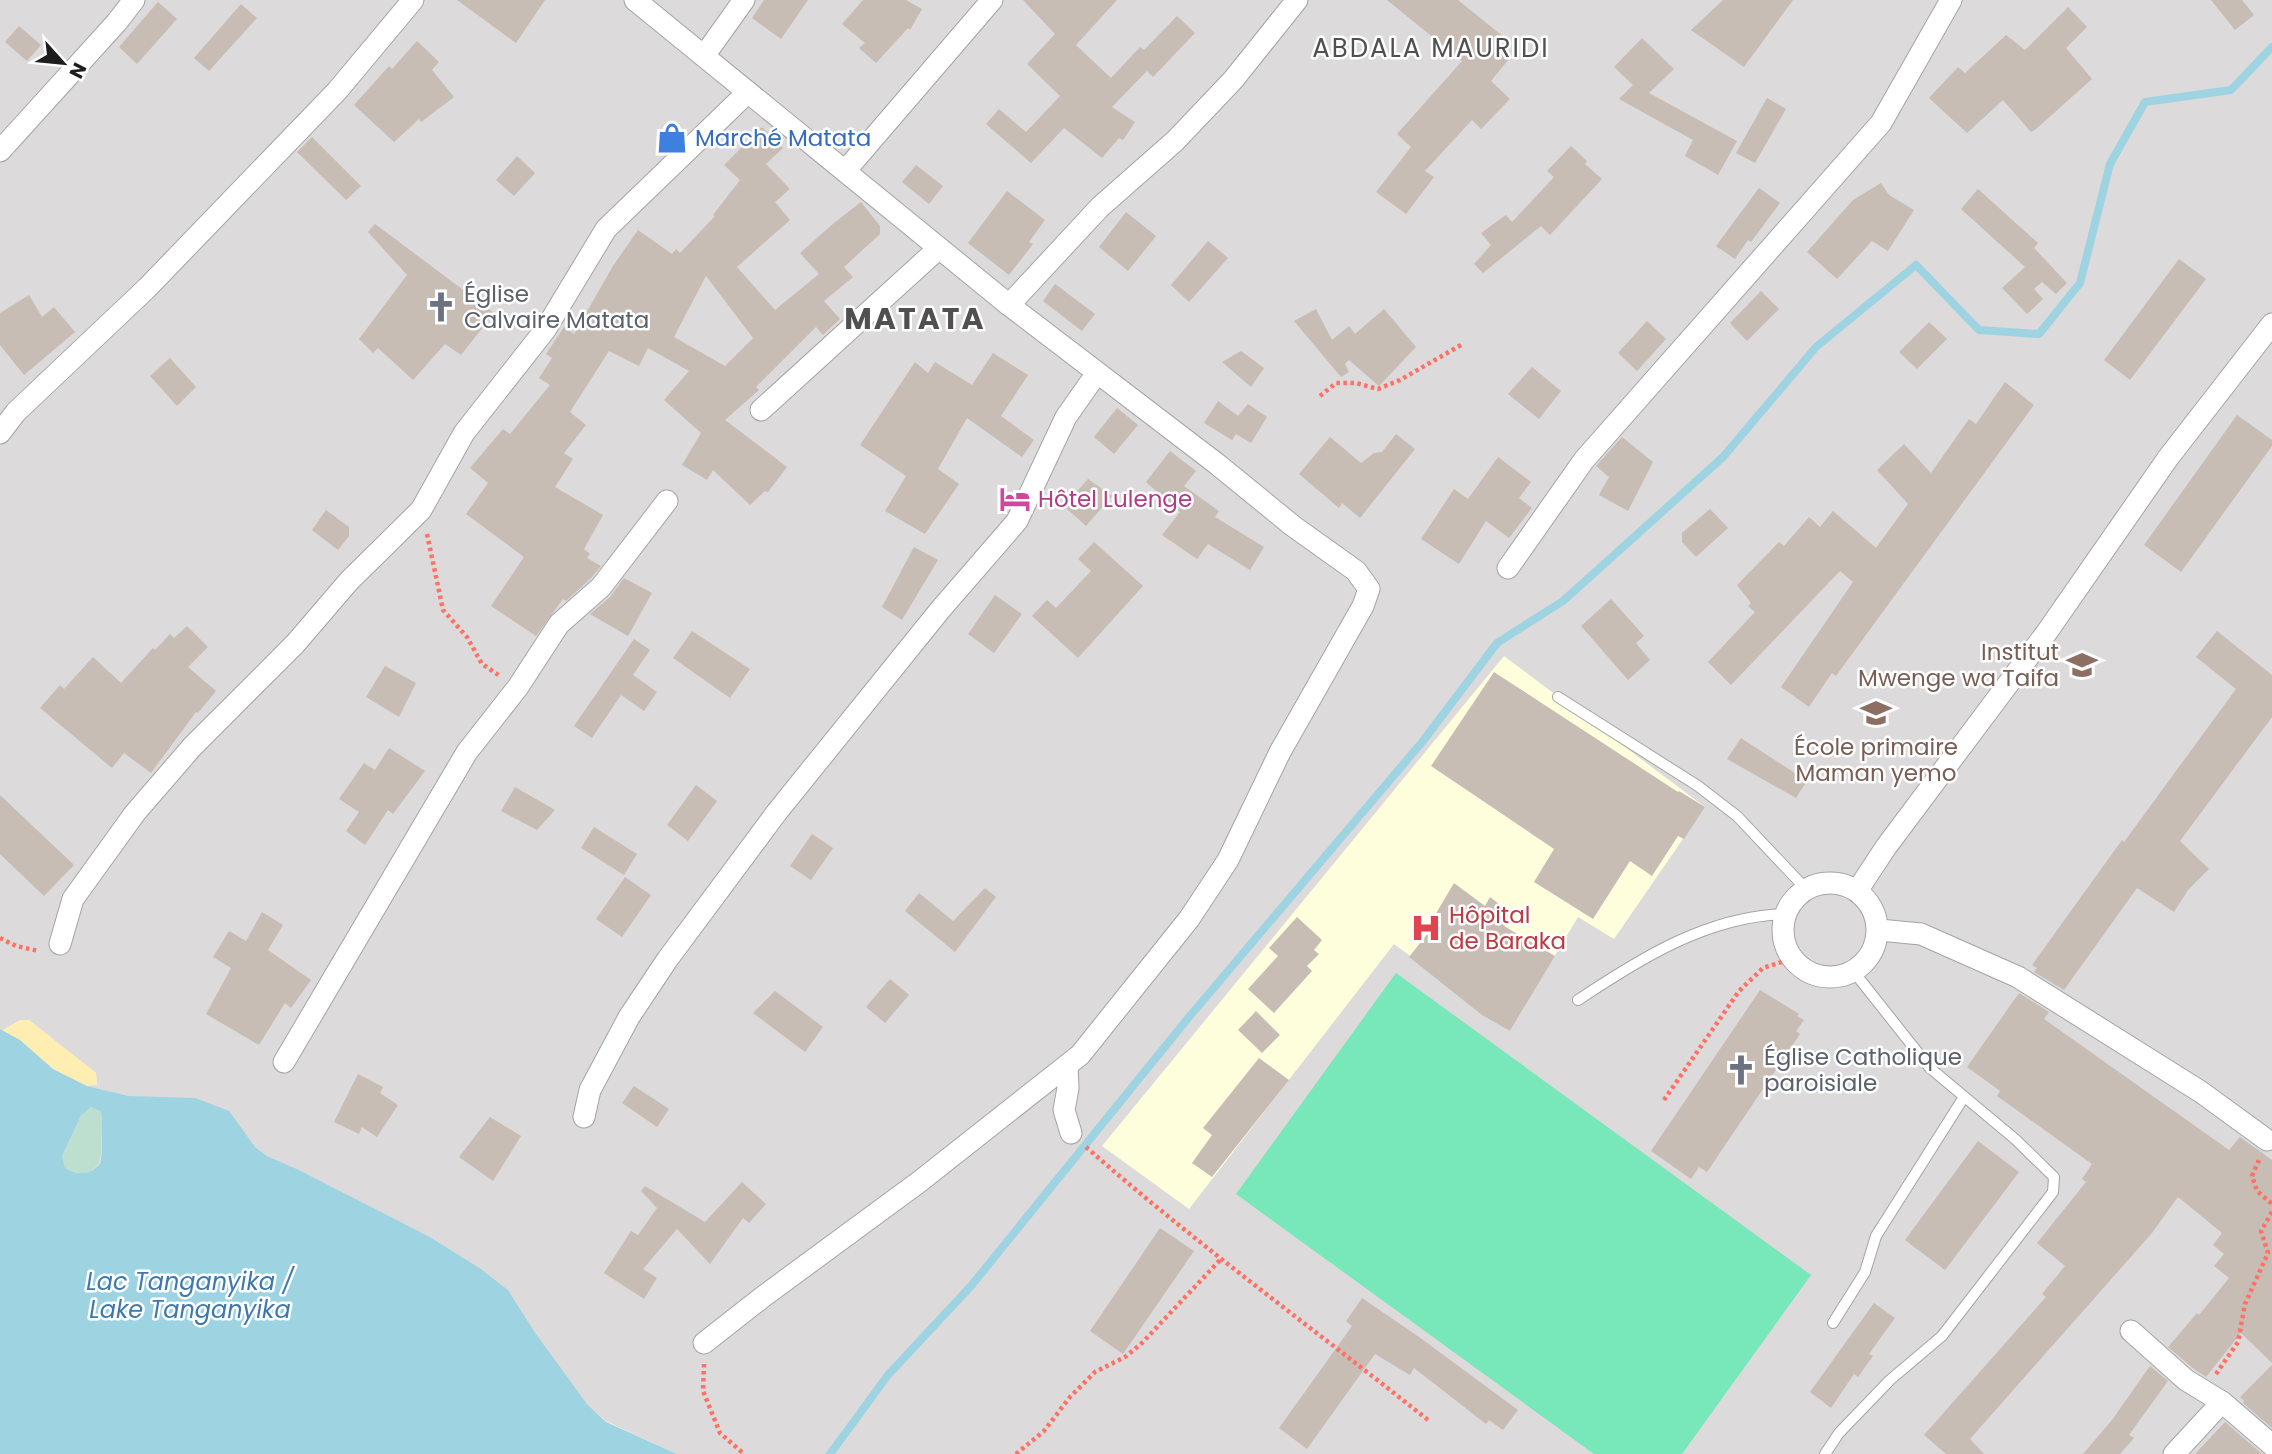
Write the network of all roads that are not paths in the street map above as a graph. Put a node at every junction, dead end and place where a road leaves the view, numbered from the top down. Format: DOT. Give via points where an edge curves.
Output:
graph roads {
  1 [pos="134,0"];
  2 [pos="413,0"];
  3 [pos="635,0"];
  4 [pos="744,0"];
  5 [pos="992,0"];
  6 [pos="1297,0"];
  7 [pos="1951,0"];
  8 [pos="704,56"];
  9 [pos="748,92"];
  10 [pos="0,151"];
  11 [pos="846,170"];
  12 [pos="939,248"];
  13 [pos="1009,305"];
  14 [pos="2272,324"];
  15 [pos="1097,373"];
  16 [pos="761,410"];
  17 [pos="0,433"];
  18 [pos="667,500"];
  19 [pos="1508,568"];
  20 [pos="1558,697"];
  21 [pos="1806,889"];
  22 [pos="1857,891"];
  23 [pos="1785,914"];
  24 [pos="1879,930"];
  25 [pos="60,944"];
  26 [pos="1854,972"];
  27 [pos="1578,1000"];
  28 [pos="284,1062"];
  29 [pos="1067,1066"];
  30 [pos="1964,1097"];
  31 [pos="584,1117"];
  32 [pos="1071,1133"];
  33 [pos="2267,1140"];
  34 [pos="1833,1323"];
  35 [pos="2130,1331"];
  36 [pos="704,1343"];
  37 [pos="2215,1398"];
  38 [pos="2272,1445"];
  39 [pos="1825,1454"];
  40 [pos="2174,1454"];
  1 -- 10 [label="street"];
  2 -- 17 [label="street" via="337,91"];
  3 -- 8 [label="street"];
  4 -- 8 [label="street"];
  5 -- 11 [label="street"];
  6 -- 13 [label="street" via="1225,89 1100,207"];
  7 -- 19 [label="street" via="1881,123 1584,460"];
  8 -- 9 [label="street"];
  9 -- 11 [label="street"];
  9 -- 25 [label="street" via="606,229 545,330 464,433 421,510 192,747 135,813 73,899"];
  11 -- 12 [label="street"];
  12 -- 13 [label="street"];
  12 -- 16 [label="street"];
  13 -- 15 [label="street"];
  14 -- 22 [label="street" via="2168,458"];
  15 -- 29 [label="street" via="1356,571 1369,589 1280,752 1228,860 1189,919"];
  15 -- 31 [label="street" via="1066,416 1017,521 777,812 667,960 629,1017 590,1090"];
  18 -- 28 [label="street" via="601,587 559,624 467,752"];
  20 -- 21 [label="lane" via="1708,793 1737,816"];
  21 -- 22 [label="street" via="1841,883"];
  21 -- 23 [label="street"];
  22 -- 24 [label="street" via="1873,908"];
  23 -- 26 [label="street" via="1783,937 1791,959 1809,974 1832,979"];
  23 -- 27 [label="lane" via="1755,915 1712,926 1626,968"];
  24 -- 26 [label="street" via="1872,954"];
  24 -- 33 [label="street" via="1921,934 2018,977 2201,1092"];
  26 -- 30 [label="lane" via="1930,1068"];
  29 -- 32 [label="street" via="1064,1110"];
  29 -- 36 [label="street"];
  30 -- 34 [label="lane" via="1875,1236 1865,1272"];
  30 -- 39 [label="lane" via="2054,1177 2053,1192 1942,1336 1890,1380"];
  35 -- 37 [label="street" via="2186,1380"];
  37 -- 38 [label="street"];
  37 -- 40 [label="street"];
}
